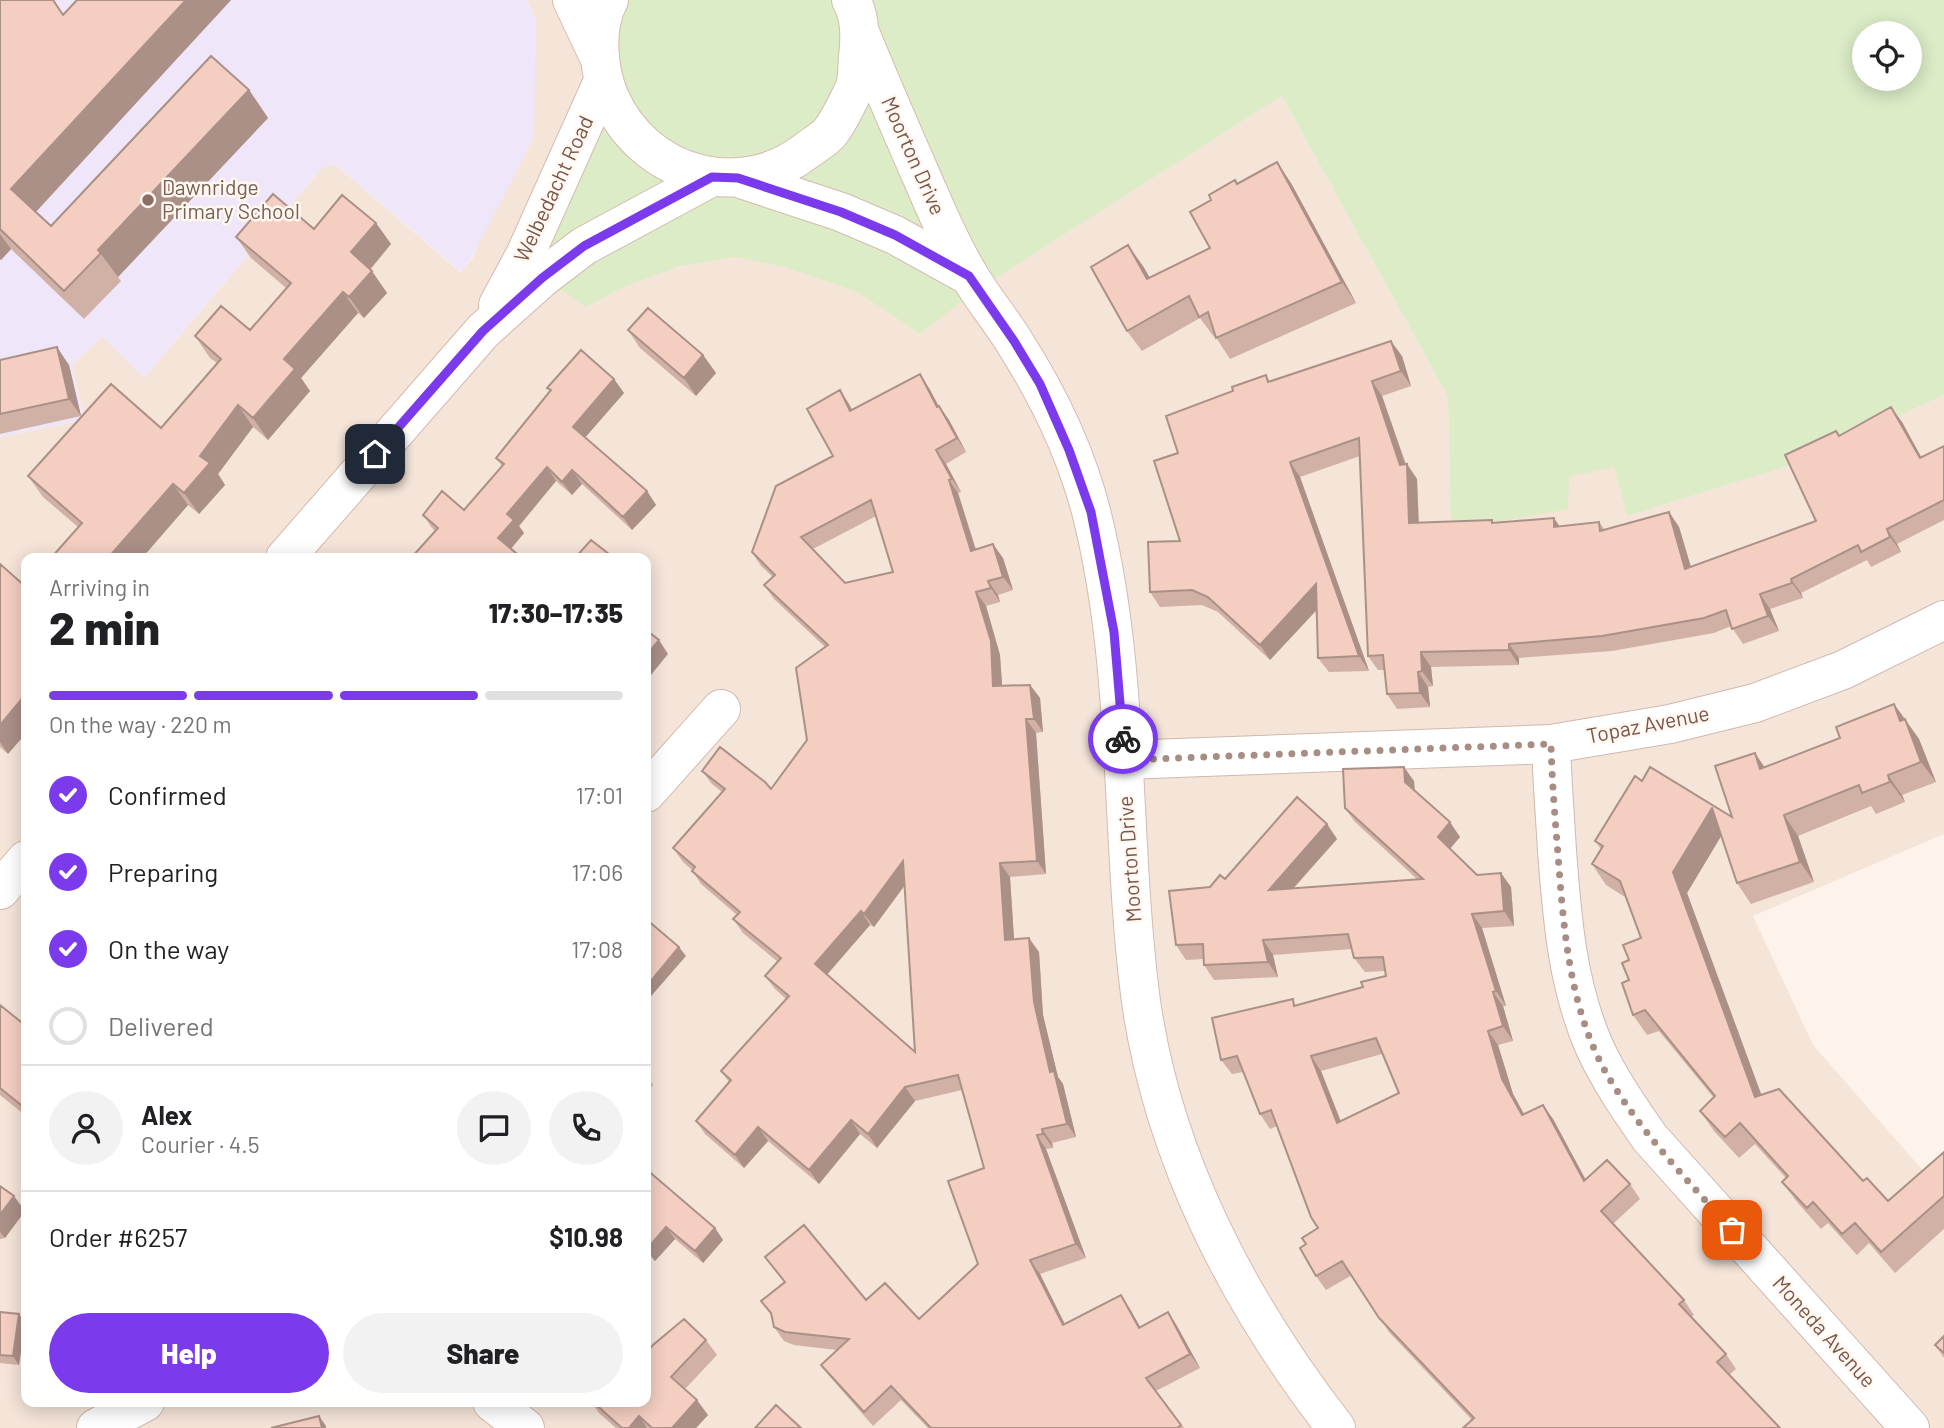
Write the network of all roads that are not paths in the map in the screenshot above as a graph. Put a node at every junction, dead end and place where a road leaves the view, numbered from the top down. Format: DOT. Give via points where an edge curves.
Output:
graph roads {
  1 [pos="572,0"];
  2 [pos="609,0"];
  3 [pos="855,10"];
  4 [pos="601,69"];
  5 [pos="725,178"];
  6 [pos="969,276"];
  7 [pos="483,331"];
  8 [pos="289,553"];
  9 [pos="1944,620"];
  10 [pos="721,709"];
  11 [pos="1551,744"];
  12 [pos="1124,760"];
  13 [pos="651,787"];
  14 [pos="21,866"];
  15 [pos="0,890"];
  16 [pos="136,1407"];
  17 [pos="498,1407"];
  18 [pos="96,1428"];
  19 [pos="525,1428"];
  20 [pos="1336,1428"];
  21 [pos="1910,1428"];
  1 -- 4 [label="street"];
  2 -- 4 [label="street" via="604,9"];
  3 -- 5 [label="street, Welbedacht Road" via="855,87 830,132 789,164"];
  3 -- 6 [label="street, Moorton Drive" via="934,206"];
  4 -- 5 [label="street, Moorton Drive" via="618,116 643,146 675,166"];
  4 -- 7 [label="street, Welbedacht Road" via="526,255"];
  5 -- 6 [label="street, Moorton Drive" via="841,212 895,235"];
  5 -- 7 [label="street, Welbedacht Road" via="584,246"];
  6 -- 12 [label="street, Moorton Drive" via="1040,384 1091,512 1114,632"];
  7 -- 8 [label="street, Welbedacht Road"];
  9 -- 11 [label="street, Topaz Avenue" via="1843,670 1755,704"];
  10 -- 13 [label="street"];
  11 -- 12 [label="street, Topaz Avenue"];
  11 -- 21 [label="street, Moneda Avenue" via="1566,946 1574,990 1612,1084 1650,1138"];
  12 -- 20 [label="street, Moorton Drive" via="1141,996 1158,1083 1182,1159 1228,1264 1308,1392"];
  14 -- 15 [label="street"];
  16 -- 18 [label="street"];
  17 -- 19 [label="street"];
}
